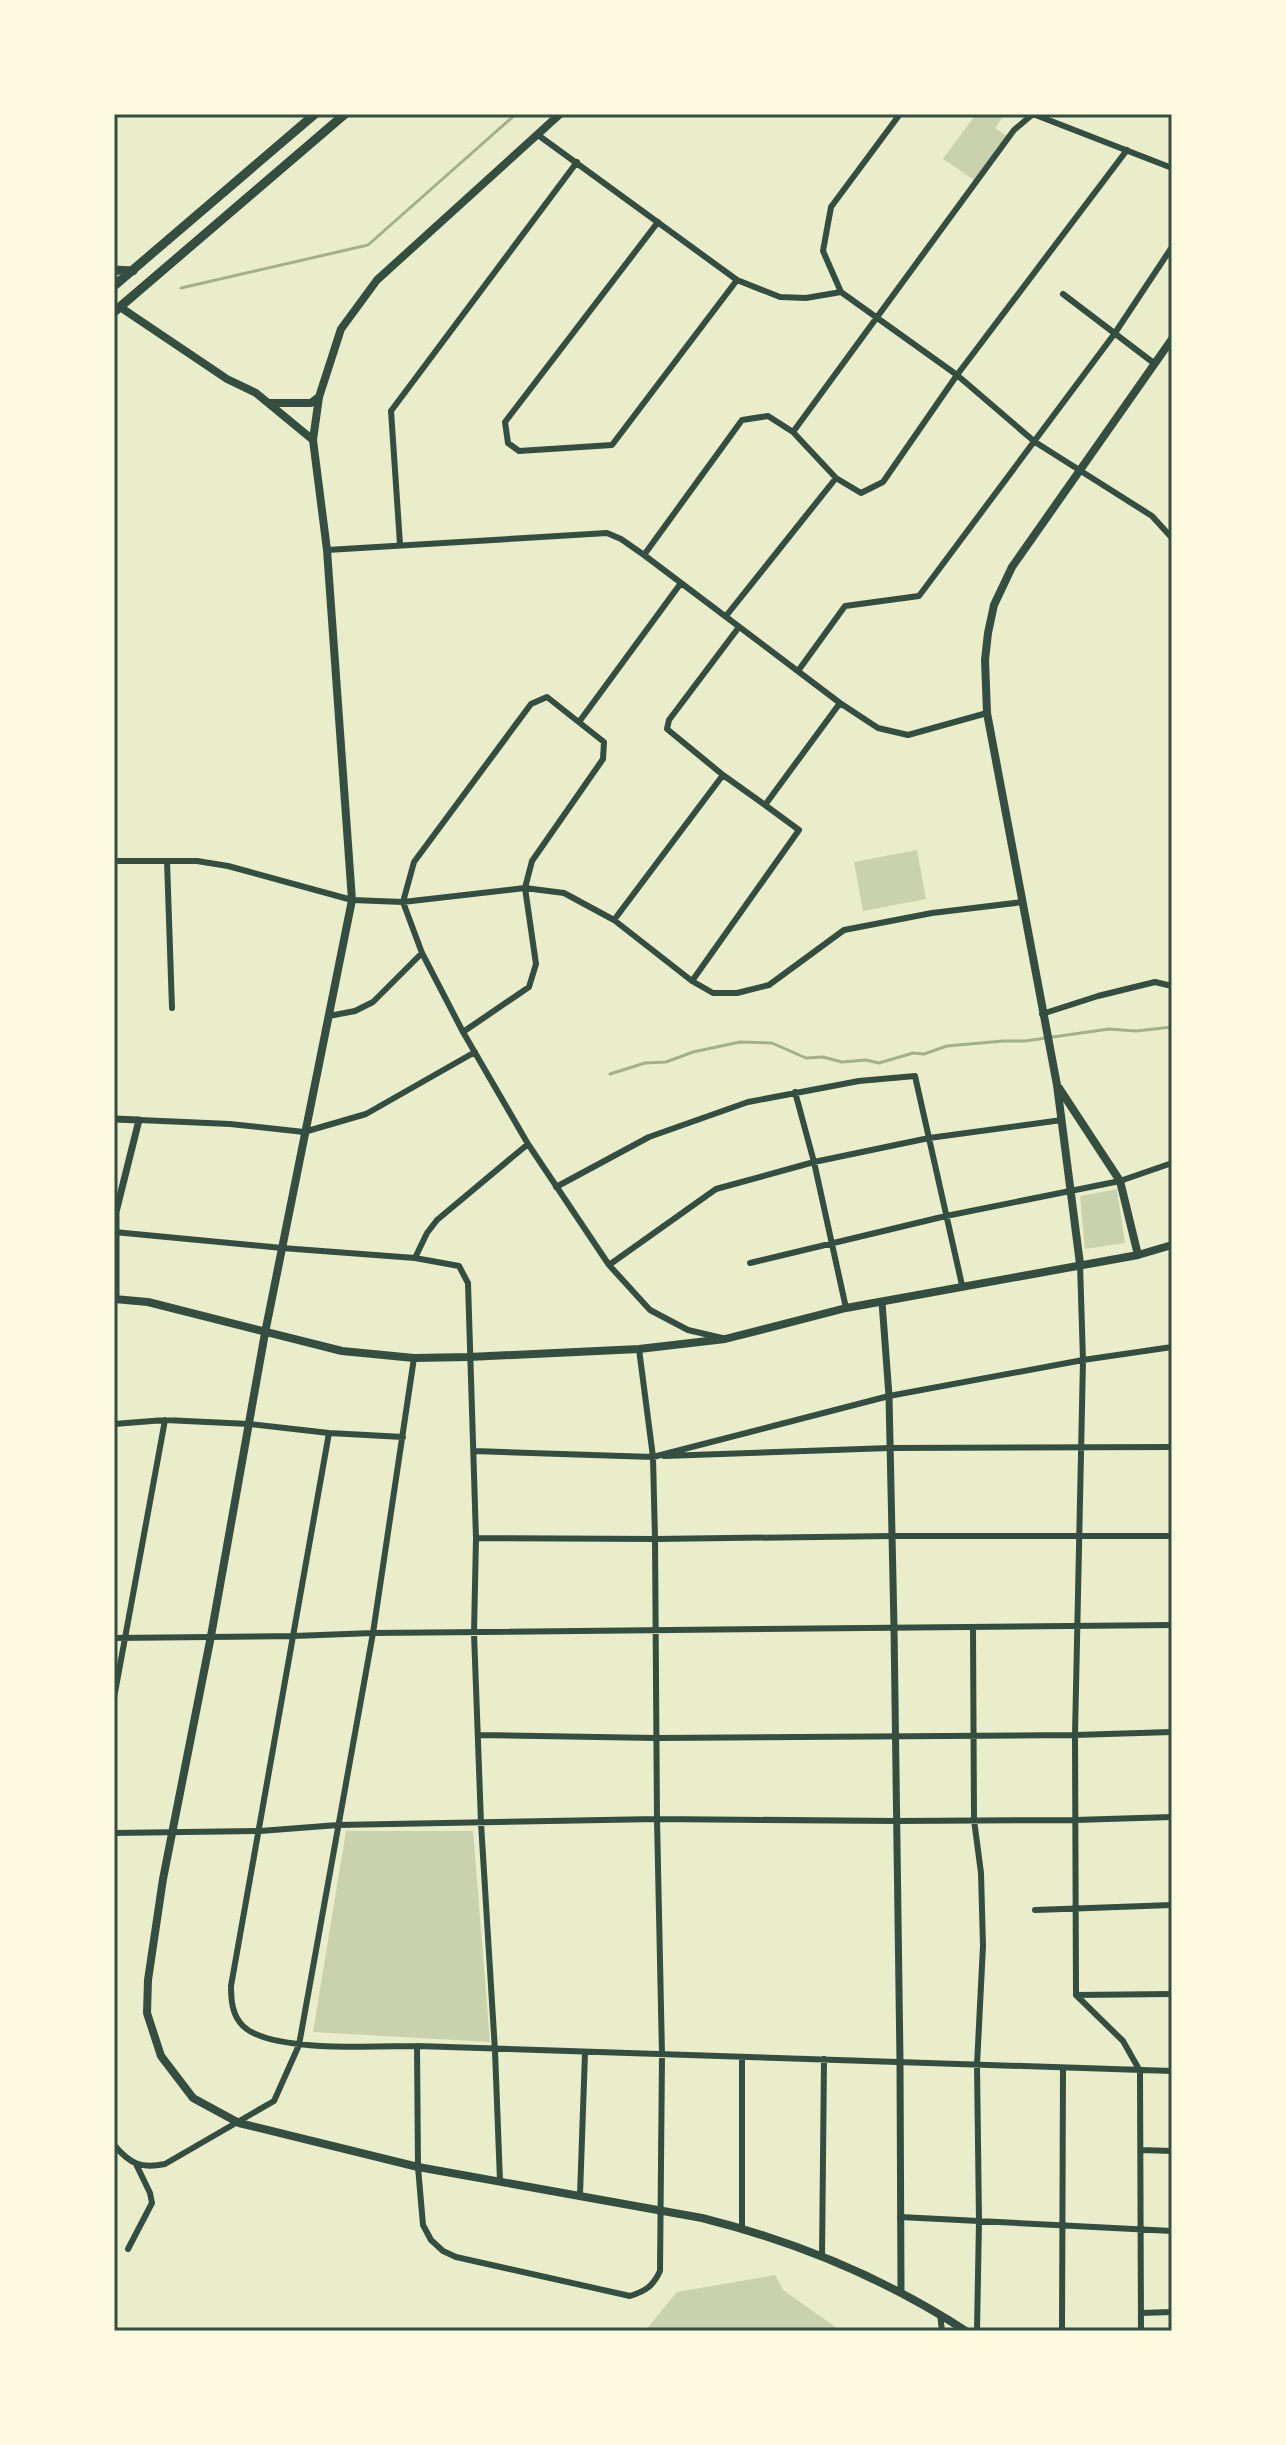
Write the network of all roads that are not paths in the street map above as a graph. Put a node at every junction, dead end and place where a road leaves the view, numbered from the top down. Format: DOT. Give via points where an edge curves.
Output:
graph roads {
  1 [pos="315,114"];
  2 [pos="345,114"];
  3 [pos="560,114"];
  4 [pos="900,114"];
  5 [pos="538,135"];
  6 [pos="1127,150"];
  7 [pos="577,162"];
  8 [pos="1172,168"];
  9 [pos="658,222"];
  10 [pos="1172,247"];
  11 [pos="114,270"];
  12 [pos="133,271"];
  13 [pos="737,280"];
  14 [pos="114,286"];
  15 [pos="841,292"];
  16 [pos="1063,294"];
  17 [pos="116,307"];
  18 [pos="875,317"];
  19 [pos="1115,333"];
  20 [pos="1172,339"];
  21 [pos="1155,364"];
  22 [pos="957,375"];
  23 [pos="319,397"];
  24 [pos="270,403"];
  25 [pos="793,432"];
  26 [pos="313,440"];
  27 [pos="1035,442"];
  28 [pos="1080,472"];
  29 [pos="836,478"];
  30 [pos="1171,534"];
  31 [pos="400,544"];
  32 [pos="327,550"];
  33 [pos="644,555"];
  34 [pos="681,583"];
  35 [pos="726,616"];
  36 [pos="739,627"];
  37 [pos="798,671"];
  38 [pos="840,703"];
  39 [pos="987,713"];
  40 [pos="579,722"];
  41 [pos="723,775"];
  42 [pos="765,805"];
  43 [pos="114,861"];
  44 [pos="167,861"];
  45 [pos="525,888"];
  46 [pos="352,900"];
  47 [pos="403,902"];
  48 [pos="1023,902"];
  49 [pos="614,920"];
  50 [pos="422,953"];
  51 [pos="692,981"];
  52 [pos="1172,986"];
  53 [pos="172,1008"];
  54 [pos="1042,1014"];
  55 [pos="328,1016"];
  56 [pos="463,1032"];
  57 [pos="475,1052"];
  58 [pos="1057,1085"];
  59 [pos="795,1092"];
  60 [pos="114,1119"];
  61 [pos="139,1120"];
  62 [pos="1062,1120"];
  63 [pos="304,1132"];
  64 [pos="929,1138"];
  65 [pos="528,1144"];
  66 [pos="814,1162"];
  67 [pos="1172,1163"];
  68 [pos="1120,1181"];
  69 [pos="556,1187"];
  70 [pos="1071,1189"];
  71 [pos="946,1216"];
  72 [pos="115,1232"];
  73 [pos="832,1242"];
  74 [pos="1172,1245"];
  75 [pos="282,1248"];
  76 [pos="1138,1255"];
  77 [pos="415,1258"];
  78 [pos="750,1263"];
  79 [pos="1080,1264"];
  80 [pos="609,1265"];
  81 [pos="962,1285"];
  82 [pos="115,1298"];
  83 [pos="882,1302"];
  84 [pos="846,1308"];
  85 [pos="265,1333"];
  86 [pos="725,1339"];
  87 [pos="1172,1347"];
  88 [pos="639,1349"];
  89 [pos="469,1357"];
  90 [pos="414,1358"];
  91 [pos="1083,1360"];
  92 [pos="889,1396"];
  93 [pos="165,1420"];
  94 [pos="114,1424"];
  95 [pos="249,1424"];
  96 [pos="329,1433"];
  97 [pos="403,1437"];
  98 [pos="1080,1447"];
  99 [pos="1172,1447"];
  100 [pos="890,1448"];
  101 [pos="474,1451"];
  102 [pos="653,1457"];
  103 [pos="892,1536"];
  104 [pos="1172,1536"];
  105 [pos="1078,1537"];
  106 [pos="476,1538"];
  107 [pos="655,1539"];
  108 [pos="1172,1625"];
  109 [pos="894,1627"];
  110 [pos="973,1627"];
  111 [pos="1077,1627"];
  112 [pos="656,1631"];
  113 [pos="373,1633"];
  114 [pos="474,1633"];
  115 [pos="211,1636"];
  116 [pos="294,1636"];
  117 [pos="114,1638"];
  118 [pos="125,1638"];
  119 [pos="114,1698"];
  120 [pos="1172,1732"];
  121 [pos="975,1734"];
  122 [pos="478,1735"];
  123 [pos="894,1735"];
  124 [pos="1075,1735"];
  125 [pos="656,1738"];
  126 [pos="1172,1817"];
  127 [pos="657,1819"];
  128 [pos="974,1820"];
  129 [pos="1075,1820"];
  130 [pos="897,1821"];
  131 [pos="481,1823"];
  132 [pos="338,1825"];
  133 [pos="260,1831"];
  134 [pos="173,1832"];
  135 [pos="114,1833"];
  136 [pos="1172,1905"];
  137 [pos="1077,1909"];
  138 [pos="1035,1910"];
  139 [pos="1172,1994"];
  140 [pos="1076,1995"];
  141 [pos="299,2045"];
  142 [pos="417,2046"];
  143 [pos="495,2051"];
  144 [pos="585,2053"];
  145 [pos="662,2055"];
  146 [pos="742,2058"];
  147 [pos="824,2059"];
  148 [pos="900,2062"];
  149 [pos="977,2065"];
  150 [pos="1063,2068"];
  151 [pos="1140,2071"];
  152 [pos="1172,2071"];
  153 [pos="239,2123"];
  154 [pos="114,2145"];
  155 [pos="1141,2150"];
  156 [pos="1172,2151"];
  157 [pos="136,2164"];
  158 [pos="418,2167"];
  159 [pos="500,2181"];
  160 [pos="580,2195"];
  161 [pos="659,2211"];
  162 [pos="900,2217"];
  163 [pos="979,2221"];
  164 [pos="1064,2226"];
  165 [pos="742,2228"];
  166 [pos="1141,2230"];
  167 [pos="1172,2231"];
  168 [pos="128,2249"];
  169 [pos="822,2257"];
  170 [pos="901,2292"];
  171 [pos="1172,2312"];
  172 [pos="1141,2313"];
  173 [pos="940,2314"];
  174 [pos="942,2331"];
  175 [pos="966,2331"];
  176 [pos="977,2331"];
  177 [pos="1062,2331"];
  178 [pos="1141,2331"];
  1 -- 12 [label="main road"];
  2 -- 17 [label="main road"];
  3 -- 5 [label="main road"];
  4 -- 15 [label="street" via="831,207 823,251"];
  5 -- 7 [label="street"];
  5 -- 23 [label="main road" via="377,280 341,329"];
  6 -- 8 [label="street"];
  6 -- 18 [label="street" via="1033,114 1012,129"];
  6 -- 22 [label="street"];
  7 -- 9 [label="street"];
  7 -- 31 [label="street" via="391,411"];
  9 -- 13 [label="street"];
  9 -- 13 [label="street" via="505,422 508,443 519,451 612,445"];
  10 -- 19 [label="street"];
  11 -- 12 [label="main road"];
  12 -- 14 [label="main road"];
  13 -- 15 [label="street" via="780,297"];
  15 -- 18 [label="street"];
  16 -- 19 [label="street"];
  17 -- 24 [label="main road"];
  18 -- 22 [label="street"];
  18 -- 25 [label="street"];
  19 -- 21 [label="street"];
  19 -- 27 [label="street"];
  20 -- 21 [label="main road"];
  21 -- 28 [label="main road"];
  22 -- 27 [label="street"];
  22 -- 29 [label="street" via="883,482 861,493"];
  23 -- 24 [label="main road" via="311,403"];
  23 -- 26 [label="main road"];
  24 -- 26 [label="main road"];
  25 -- 29 [label="street"];
  25 -- 33 [label="street" via="768,416 742,420"];
  26 -- 32 [label="main road"];
  27 -- 28 [label="street"];
  27 -- 37 [label="street" via="919,596 845,606"];
  28 -- 30 [label="street" via="1152,516"];
  28 -- 39 [label="main road" via="1012,567 994,605 985,660"];
  29 -- 35 [label="street"];
  31 -- 32 [label="street"];
  31 -- 33 [label="street" via="607,533"];
  32 -- 46 [label="main road"];
  33 -- 34 [label="street"];
  34 -- 35 [label="street"];
  34 -- 40 [label="street"];
  35 -- 36 [label="street"];
  36 -- 37 [label="street"];
  36 -- 41 [label="street" via="667,729"];
  37 -- 38 [label="street"];
  38 -- 39 [label="street" via="878,728 908,735"];
  38 -- 42 [label="street"];
  39 -- 48 [label="main road"];
  40 -- 45 [label="street" via="604,742 603,759 532,861"];
  40 -- 47 [label="street" via="547,697 531,704 414,862"];
  41 -- 42 [label="street"];
  41 -- 49 [label="street"];
  42 -- 51 [label="street" via="799,830"];
  43 -- 44 [label="street"];
  44 -- 46 [label="street" via="228,866"];
  44 -- 53 [label="street"];
  45 -- 47 [label="street"];
  45 -- 49 [label="street" via="564,893"];
  45 -- 56 [label="street" via="536,964 529,987"];
  46 -- 47 [label="street"];
  46 -- 55 [label="main road"];
  47 -- 50 [label="street"];
  48 -- 51 [label="street" via="844,930 769,985 737,993 713,993"];
  48 -- 54 [label="main road"];
  49 -- 51 [label="street"];
  50 -- 55 [label="street" via="373,1002"];
  50 -- 56 [label="street"];
  52 -- 54 [label="street" via="1155,982"];
  54 -- 58 [label="main road"];
  55 -- 63 [label="main road"];
  56 -- 57 [label="street"];
  57 -- 63 [label="street" via="366,1114"];
  57 -- 65 [label="street"];
  58 -- 62 [label="main road"];
  58 -- 68 [label="main road"];
  59 -- 64 [label="street" via="915,1076"];
  59 -- 66 [label="street"];
  59 -- 69 [label="street" via="748,1102 649,1137"];
  60 -- 61 [label="street"];
  61 -- 63 [label="street"];
  61 -- 72 [label="street"];
  62 -- 64 [label="street"];
  62 -- 70 [label="main road"];
  63 -- 75 [label="main road"];
  64 -- 66 [label="street"];
  64 -- 71 [label="street"];
  65 -- 69 [label="street"];
  65 -- 77 [label="street" via="437,1220"];
  66 -- 73 [label="street"];
  66 -- 80 [label="street" via="716,1189"];
  67 -- 68 [label="street"];
  68 -- 70 [label="street"];
  68 -- 76 [label="main road"];
  69 -- 80 [label="street"];
  70 -- 71 [label="street"];
  70 -- 79 [label="main road"];
  71 -- 73 [label="street"];
  71 -- 81 [label="street"];
  72 -- 75 [label="street"];
  72 -- 82 [label="street"];
  73 -- 78 [label="street"];
  73 -- 84 [label="street"];
  74 -- 76 [label="main road"];
  75 -- 77 [label="street"];
  75 -- 85 [label="main road"];
  76 -- 79 [label="main road"];
  77 -- 89 [label="street" via="459,1266 468,1283"];
  79 -- 81 [label="main road"];
  79 -- 91 [label="street"];
  80 -- 86 [label="street" via="650,1310 688,1330"];
  81 -- 83 [label="main road"];
  82 -- 85 [label="main road"];
  83 -- 84 [label="main road"];
  83 -- 92 [label="street"];
  84 -- 86 [label="main road"];
  85 -- 90 [label="main road" via="342,1351"];
  85 -- 95 [label="main road"];
  86 -- 88 [label="main road"];
  87 -- 91 [label="street"];
  88 -- 89 [label="main road"];
  88 -- 102 [label="street"];
  89 -- 90 [label="main road"];
  89 -- 101 [label="street"];
  90 -- 97 [label="street"];
  91 -- 92 [label="street"];
  91 -- 98 [label="street"];
  92 -- 100 [label="street"];
  92 -- 102 [label="street"];
  93 -- 94 [label="street"];
  93 -- 95 [label="street"];
  93 -- 118 [label="street"];
  95 -- 96 [label="street"];
  95 -- 115 [label="main road"];
  96 -- 97 [label="street"];
  96 -- 116 [label="street"];
  97 -- 113 [label="street"];
  98 -- 99 [label="street"];
  98 -- 100 [label="street"];
  98 -- 105 [label="street"];
  100 -- 102 [label="street"];
  100 -- 103 [label="street"];
  101 -- 102 [label="street"];
  101 -- 106 [label="street"];
  102 -- 107 [label="street"];
  103 -- 105 [label="street"];
  103 -- 107 [label="street"];
  103 -- 109 [label="street"];
  104 -- 105 [label="street"];
  105 -- 111 [label="street"];
  106 -- 107 [label="street"];
  106 -- 114 [label="street"];
  107 -- 112 [label="street"];
  108 -- 111 [label="street"];
  109 -- 110 [label="street"];
  109 -- 112 [label="street"];
  109 -- 123 [label="street"];
  110 -- 111 [label="street"];
  110 -- 121 [label="street"];
  111 -- 124 [label="street"];
  112 -- 114 [label="street"];
  112 -- 125 [label="street"];
  113 -- 114 [label="street"];
  113 -- 116 [label="street"];
  113 -- 132 [label="street"];
  114 -- 122 [label="street"];
  115 -- 116 [label="street"];
  115 -- 118 [label="street"];
  115 -- 134 [label="main road"];
  116 -- 133 [label="street"];
  117 -- 118 [label="street"];
  118 -- 119 [label="street"];
  120 -- 124 [label="street"];
  121 -- 123 [label="street"];
  121 -- 124 [label="street"];
  121 -- 128 [label="street"];
  122 -- 125 [label="street"];
  122 -- 131 [label="street"];
  123 -- 125 [label="street"];
  123 -- 130 [label="street"];
  124 -- 129 [label="street"];
  125 -- 127 [label="street"];
  126 -- 129 [label="street"];
  127 -- 130 [label="street"];
  127 -- 131 [label="street"];
  127 -- 145 [label="street"];
  128 -- 129 [label="street"];
  128 -- 130 [label="street"];
  128 -- 149 [label="street" via="983,1946"];
  129 -- 137 [label="street"];
  130 -- 148 [label="street"];
  131 -- 132 [label="street"];
  131 -- 143 [label="street"];
  132 -- 133 [label="street"];
  132 -- 141 [label="street"];
  133 -- 134 [label="street"];
  133 -- 141 [label="street" via="231,1986 232,2006 240,2024 257,2037"];
  134 -- 135 [label="street"];
  134 -- 153 [label="main road" via="147,2013 161,2056 193,2098"];
  136 -- 137 [label="street"];
  137 -- 138 [label="street"];
  137 -- 140 [label="street"];
  139 -- 140 [label="street"];
  140 -- 151 [label="street" via="1123,2041"];
  141 -- 142 [label="street"];
  141 -- 153 [label="street" via="274,2101"];
  142 -- 143 [label="street"];
  142 -- 158 [label="street"];
  143 -- 144 [label="street"];
  143 -- 159 [label="street"];
  144 -- 145 [label="street"];
  144 -- 160 [label="street"];
  145 -- 146 [label="street"];
  145 -- 161 [label="street"];
  146 -- 147 [label="street"];
  146 -- 165 [label="street"];
  147 -- 148 [label="street"];
  147 -- 169 [label="street"];
  148 -- 149 [label="street"];
  148 -- 162 [label="street"];
  149 -- 150 [label="street"];
  149 -- 163 [label="street"];
  150 -- 151 [label="street"];
  150 -- 164 [label="street"];
  151 -- 152 [label="street"];
  151 -- 155 [label="street"];
  153 -- 157 [label="street" via="165,2164"];
  153 -- 158 [label="main road"];
  154 -- 157 [label="street"];
  155 -- 156 [label="street"];
  155 -- 166 [label="street"];
  157 -- 168 [label="street" via="152,2203"];
  158 -- 159 [label="main road"];
  158 -- 161 [label="street" via="423,2225 443,2251 630,2296 654,2283 660,2271"];
  159 -- 160 [label="main road"];
  160 -- 161 [label="main road"];
  161 -- 165 [label="main road"];
  162 -- 163 [label="street"];
  162 -- 170 [label="street"];
  163 -- 164 [label="street"];
  163 -- 176 [label="street"];
  164 -- 166 [label="street"];
  164 -- 177 [label="street"];
  165 -- 169 [label="main road"];
  166 -- 167 [label="street"];
  166 -- 172 [label="street"];
  169 -- 170 [label="main road"];
  170 -- 173 [label="main road"];
  171 -- 172 [label="street"];
  172 -- 178 [label="street"];
  173 -- 174 [label="street"];
  173 -- 175 [label="main road"];
}
